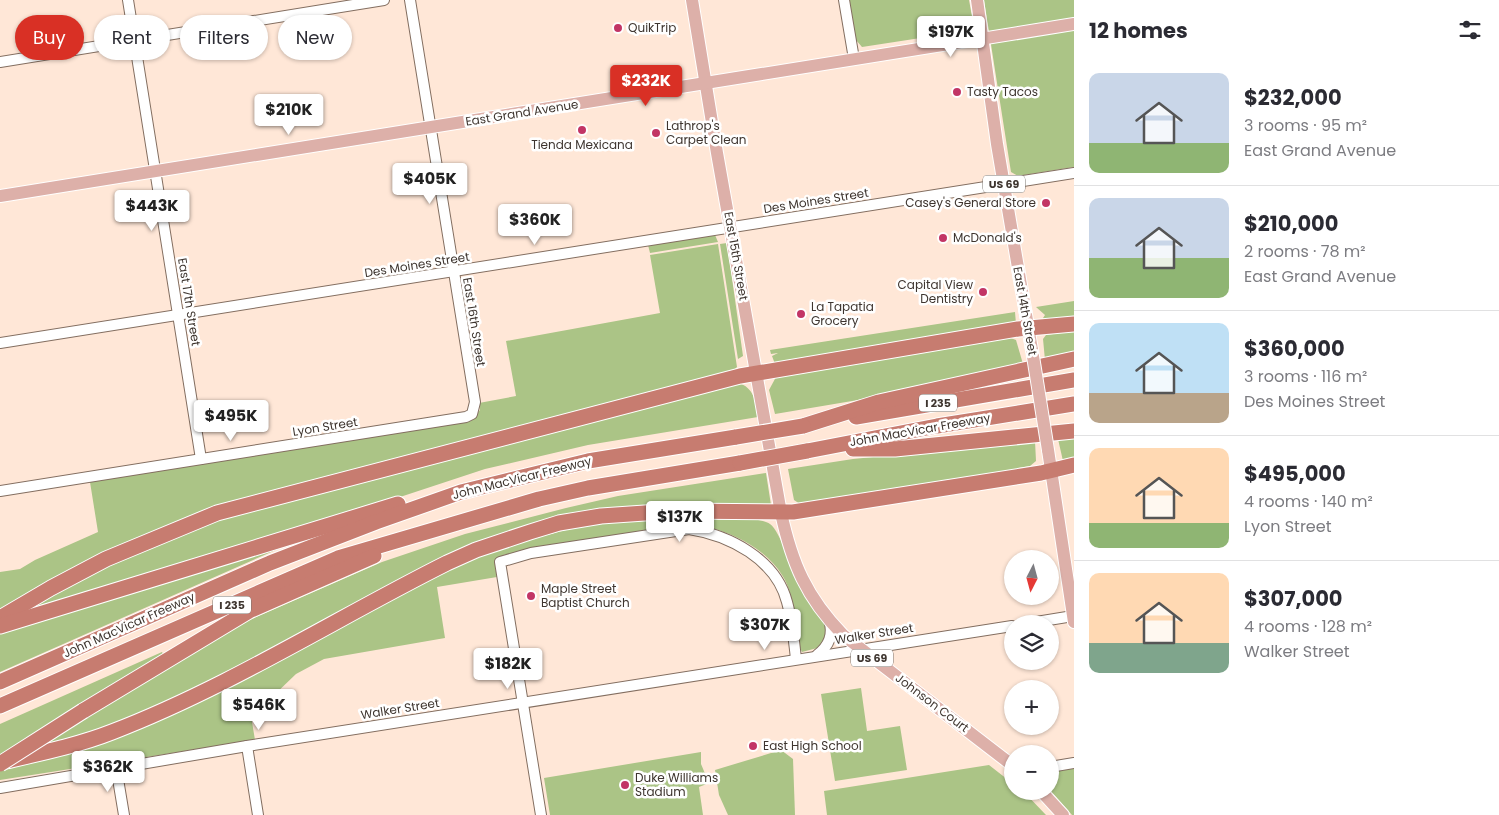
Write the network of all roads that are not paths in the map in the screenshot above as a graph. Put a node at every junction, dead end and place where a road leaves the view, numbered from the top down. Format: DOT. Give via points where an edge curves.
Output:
graph roads {
  1 [pos="128,0"];
  2 [pos="384,0"];
  3 [pos="410,0"];
  4 [pos="692,0"];
  5 [pos="844,0"];
  6 [pos="976,0"];
  7 [pos="131,15"];
  8 [pos="1074,24"];
  9 [pos="170,35"];
  10 [pos="982,39"];
  11 [pos="94,47"];
  12 [pos="854,59"];
  13 [pos="138,60"];
  14 [pos="0,62"];
  15 [pos="706,83"];
  16 [pos="431,127"];
  17 [pos="155,171"];
  18 [pos="1074,173"];
  19 [pos="1004,184"];
  20 [pos="0,196"];
  21 [pos="731,227"];
  22 [pos="454,271"];
  23 [pos="179,316"];
  24 [pos="1074,324"];
  25 [pos="1028,328"];
  26 [pos="0,343"];
  27 [pos="1074,359"];
  28 [pos="757,373"];
  29 [pos="1074,380"];
  30 [pos="1074,404"];
  31 [pos="474,412"];
  32 [pos="803,426"];
  33 [pos="1074,431"];
  34 [pos="813,450"];
  35 [pos="201,460"];
  36 [pos="1074,465"];
  37 [pos="1052,471"];
  38 [pos="0,492"];
  39 [pos="461,492"];
  40 [pos="781,513"];
  41 [pos="469,518"];
  42 [pos="0,618"];
  43 [pos="828,619"];
  44 [pos="1074,619"];
  45 [pos="1059,620"];
  46 [pos="0,626"];
  47 [pos="1004,627"];
  48 [pos="860,648"];
  49 [pos="816,656"];
  50 [pos="796,658"];
  51 [pos="0,682"];
  52 [pos="522,702"];
  53 [pos="0,706"];
  54 [pos="247,746"];
  55 [pos="1004,760"];
  56 [pos="0,763"];
  57 [pos="1074,764"];
  58 [pos="1059,766"];
  59 [pos="116,767"];
  60 [pos="0,788"];
  61 [pos="1049,800"];
  62 [pos="124,815"];
  63 [pos="258,815"];
  64 [pos="541,815"];
  65 [pos="1063,815"];
  1 -- 7 [label="street, East 17th Street"];
  2 -- 9 [label="street"];
  3 -- 16 [label="street, East 16th Street"];
  4 -- 15 [label="main road, East 15th Street / US 69"];
  5 -- 12 [label="street"];
  6 -- 10 [label="main road, East 14th Street / US 69"];
  8 -- 10 [label="main road, East Grand Avenue"];
  10 -- 12 [label="main road, East Grand Avenue"];
  10 -- 19 [label="main road, East 14th Street / US 69"];
  11 -- 14 [label="street"];
  12 -- 15 [label="main road, East Grand Avenue"];
  13 -- 17 [label="street, East 17th Street"];
  15 -- 16 [label="main road, East Grand Avenue"];
  15 -- 21 [label="main road, East 15th Street / US 69"];
  16 -- 17 [label="main road, East Grand Avenue"];
  16 -- 22 [label="street, East 16th Street"];
  17 -- 20 [label="main road, East Grand Avenue"];
  17 -- 23 [label="street, East 17th Street"];
  18 -- 19 [label="street, Des Moines Street"];
  19 -- 21 [label="street, Des Moines Street"];
  19 -- 25 [label="main road, East 14th Street / US 69"];
  21 -- 22 [label="street, Des Moines Street"];
  21 -- 28 [label="main road, East 15th Street / US 69"];
  22 -- 23 [label="street, Des Moines Street"];
  22 -- 31 [label="street, East 16th Street"];
  23 -- 26 [label="street, Des Moines Street"];
  23 -- 35 [label="street, East 17th Street"];
  24 -- 25 [label="highway"];
  25 -- 28 [label="highway"];
  25 -- 37 [label="main road, East 14th Street / US 69, bridge"];
  27 -- 32 [label="highway" via="878,402"];
  28 -- 40 [label="main road, East 15th Street / US 69"];
  28 -- 42 [label="highway" via="217,513 106,560"];
  29 -- 32 [label="highway, John MacVicar Freeway / I 235"];
  30 -- 34 [label="highway, John MacVicar Freeway / I 235"];
  31 -- 35 [label="street, Lyon Street" via="466,417"];
  32 -- 39 [label="highway, John MacVicar Freeway / I 235, bridge" via="588,461"];
  33 -- 34 [label="highway" via="895,448"];
  34 -- 41 [label="highway, John MacVicar Freeway / I 235, bridge" via="588,488"];
  35 -- 38 [label="street, Lyon Street"];
  36 -- 37 [label="highway"];
  37 -- 40 [label="highway"];
  37 -- 44 [label="main road, East 14th Street / US 69"];
  39 -- 46 [label="highway" via="414,499"];
  39 -- 51 [label="highway, John MacVicar Freeway / I 235" via="270,563"];
  40 -- 43 [label="main road, Johnson Court / US 69" via="790,552 804,585"];
  40 -- 56 [label="highway" via="674,511 611,515 559,524 503,541 446,563 172,708 110,733"];
  41 -- 53 [label="highway, John MacVicar Freeway / I 235" via="338,558"];
  41 -- 56 [label="highway, bridge" via="249,611"];
  43 -- 48 [label="main road, Johnson Court / US 69"];
  43 -- 49 [label="street" via="831,636"];
  44 -- 45 [label="street"];
  47 -- 48 [label="street, Walker Street"];
  48 -- 49 [label="street, Walker Street"];
  48 -- 55 [label="main road, Johnson Court / US 69"];
  49 -- 50 [label="street, Walker Street"];
  50 -- 52 [label="street, Walker Street"];
  50 -- 52 [label="street" via="787,601 768,566 711,532 689,529 531,553 500,562"];
  52 -- 54 [label="street, Walker Street"];
  52 -- 64 [label="street"];
  54 -- 59 [label="street, Walker Street"];
  54 -- 63 [label="street"];
  57 -- 58 [label="street"];
  59 -- 60 [label="street, Walker Street"];
  59 -- 62 [label="street"];
  61 -- 65 [label="main road"];
}
